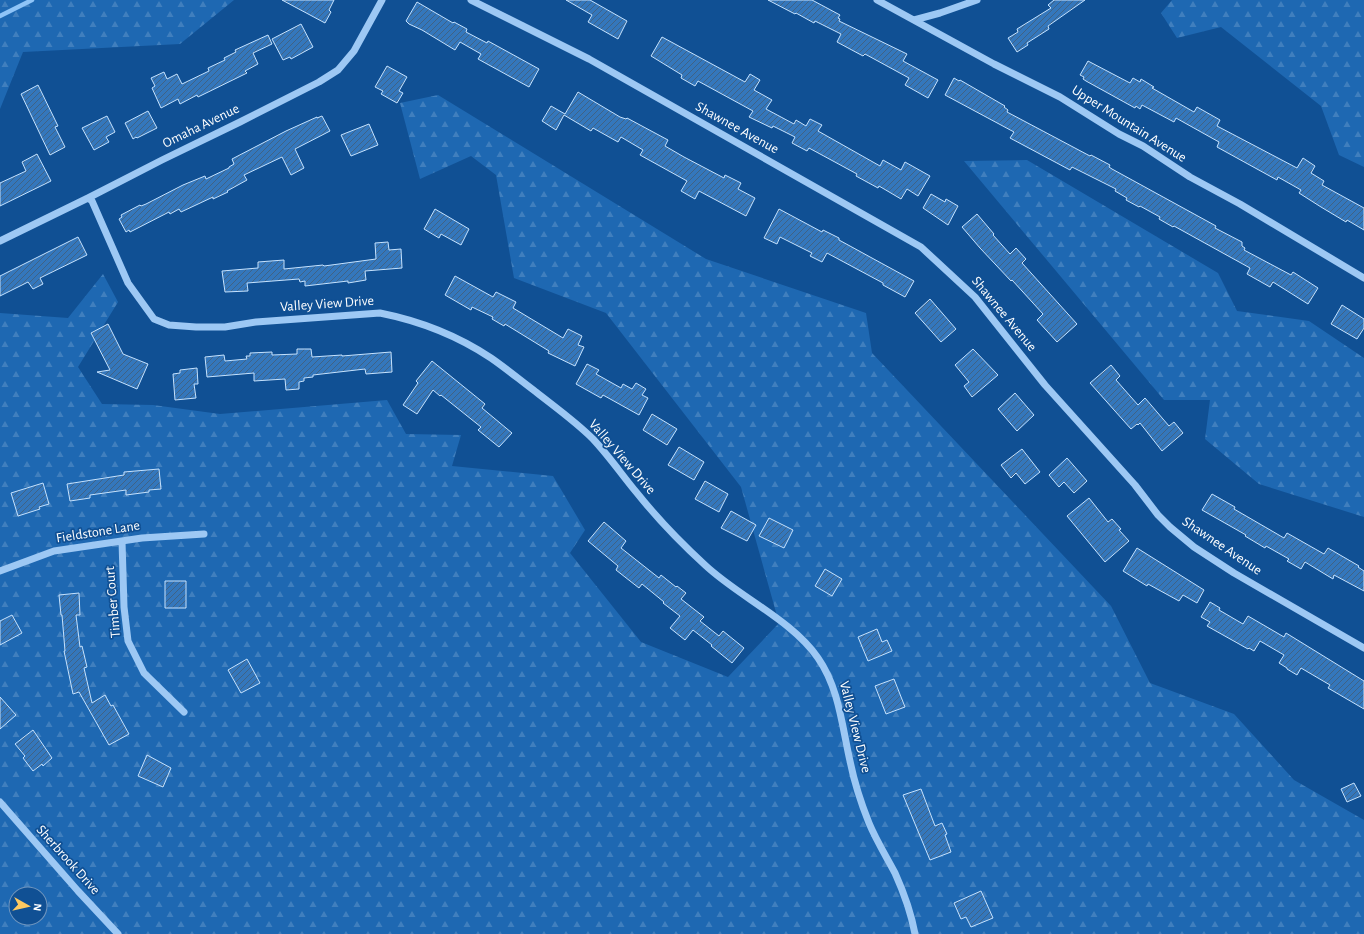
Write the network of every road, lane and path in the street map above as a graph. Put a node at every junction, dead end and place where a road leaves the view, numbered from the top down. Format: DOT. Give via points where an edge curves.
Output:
graph roads {
  1 [pos="382,0"];
  2 [pos="471,0"];
  3 [pos="877,0"];
  4 [pos="977,0"];
  5 [pos="914,20"];
  6 [pos="88,198"];
  7 [pos="0,241"];
  8 [pos="1364,278"];
  9 [pos="204,534"];
  10 [pos="122,541"];
  11 [pos="0,571"];
  12 [pos="1364,648"];
  13 [pos="184,712"];
  14 [pos="0,802"];
  15 [pos="118,934"];
  16 [pos="915,934"];
  1 -- 6 [label="street, Omaha Avenue" via="354,51 338,70 319,82"];
  2 -- 12 [label="street, Shawnee Avenue" via="589,59 921,247 975,297 1045,385 1170,527 1194,547 1234,573"];
  3 -- 5 [label="street, Upper Mountain Avenue"];
  4 -- 5 [label="street"];
  5 -- 8 [label="street, Upper Mountain Avenue" via="1060,97 1190,177"];
  6 -- 7 [label="street, Omaha Avenue"];
  6 -- 16 [label="street, Valley View Drive" via="92,201 128,283 154,319 169,325 225,327 256,322 380,313 398,316 445,332 469,344 567,416 591,438 659,518 705,566 800,637 818,657 829,676 837,700 850,764 869,823 906,900"];
  9 -- 10 [label="street, Fieldstone Lane"];
  10 -- 11 [label="street, Fieldstone Lane" via="54,552"];
  10 -- 13 [label="street, Timber Court" via="128,640 144,674"];
  14 -- 15 [label="street, Sherbrook Drive"];
}
